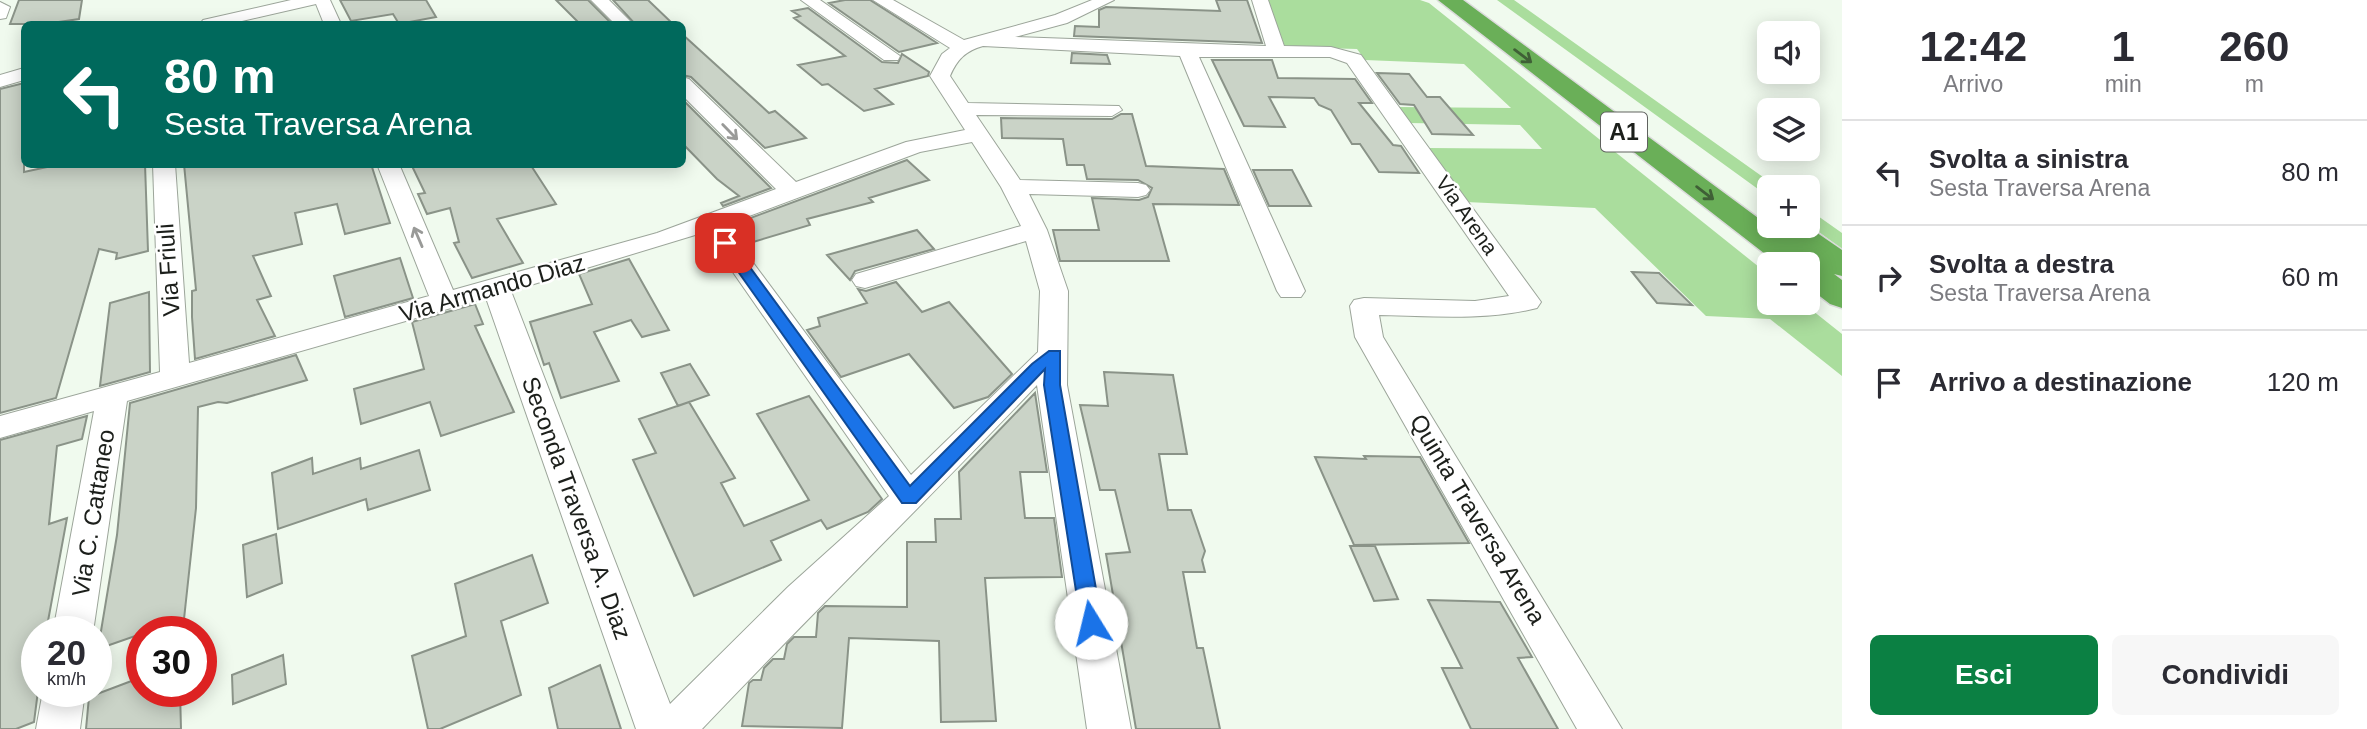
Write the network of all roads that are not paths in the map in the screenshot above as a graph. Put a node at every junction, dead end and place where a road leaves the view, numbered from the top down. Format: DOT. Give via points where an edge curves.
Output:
graph roads {
  1 [pos="267,0"];
  2 [pos="313,0"];
  3 [pos="322,0"];
  4 [pos="599,0"];
  5 [pos="809,0"];
  6 [pos="881,0"];
  7 [pos="1106,0"];
  8 [pos="1260,0"];
  9 [pos="1449,0"];
  10 [pos="1480,0"];
  11 [pos="210,21"];
  12 [pos="222,21"];
  13 [pos="331,21"];
  14 [pos="621,21"];
  15 [pos="972,44"];
  16 [pos="1187,51"];
  17 [pos="1277,51"];
  18 [pos="891,56"];
  19 [pos="21,75"];
  20 [pos="0,81"];
  21 [pos="686,87"];
  22 [pos="962,109"];
  23 [pos="1112,110"];
  24 [pos="979,134"];
  25 [pos="164,168"];
  26 [pos="390,168"];
  27 [pos="1013,187"];
  28 [pos="1138,190"];
  29 [pos="793,193"];
  30 [pos="1757,204"];
  31 [pos="711,223"];
  32 [pos="1035,230"];
  33 [pos="1804,238"];
  34 [pos="1783,252"];
  35 [pos="1842,266"];
  36 [pos="864,280"];
  37 [pos="1820,280"];
  38 [pos="496,287"];
  39 [pos="1291,291"];
  40 [pos="1842,297"];
  41 [pos="444,300"];
  42 [pos="1364,306"];
  43 [pos="1054,355"];
  44 [pos="176,375"];
  45 [pos="113,394"];
  46 [pos="0,427"];
  47 [pos="909,498"];
  48 [pos="76,616"];
  49 [pos="61,707"];
  50 [pos="58,729"];
  51 [pos="658,729"];
  52 [pos="674,729"];
  53 [pos="1109,729"];
  54 [pos="1600,729"];
  1 -- 11 [label="street"];
  2 -- 12 [label="street"];
  3 -- 13 [label="street"];
  4 -- 14 [label="street"];
  5 -- 18 [label="street"];
  6 -- 15 [label="street"];
  7 -- 15 [label="street" via="1061,19"];
  8 -- 17 [label="street"];
  9 -- 34 [label="highway, A1, one-way"];
  10 -- 30 [label="highway, A1"];
  15 -- 16 [label="street, Via Arena"];
  15 -- 22 [label="street" via="948,58 940,76"];
  16 -- 17 [label="street, Via Arena"];
  16 -- 39 [label="street"];
  17 -- 42 [label="street, Via Arena" via="1331,52 1354,59 1527,302 1475,309"];
  19 -- 20 [label="street"];
  21 -- 29 [label="street, one-way"];
  22 -- 23 [label="street"];
  22 -- 24 [label="street"];
  24 -- 27 [label="street"];
  24 -- 29 [label="street, Via Armando Diaz" via="914,147"];
  25 -- 44 [label="street, Via Friuli"];
  41 -- 26 [label="street, one-way"];
  27 -- 28 [label="street"];
  27 -- 32 [label="street"];
  29 -- 31 [label="street, Via Armando Diaz"];
  31 -- 38 [label="street, Via Armando Diaz"];
  31 -- 47 [label="street"];
  32 -- 36 [label="street"];
  32 -- 43 [label="street" via="1054,291"];
  33 -- 35 [label="highway"];
  37 -- 40 [label="highway"];
  38 -- 41 [label="street, Via Armando Diaz"];
  38 -- 51 [label="street, Seconda Traversa A. Diaz"];
  41 -- 44 [label="street, Via Armando Diaz"];
  42 -- 54 [label="street, Quinta Traversa Arena" via="1369,337"];
  43 -- 47 [label="street"];
  43 -- 53 [label="street" via="1052,385"];
  44 -- 45 [label="street, Via Armando Diaz"];
  45 -- 46 [label="street, Via Armando Diaz"];
  45 -- 48 [label="street, Via C. Cattaneo"];
  47 -- 52 [label="street" via="802,598"];
  49 -- 50 [label="street"];
}
